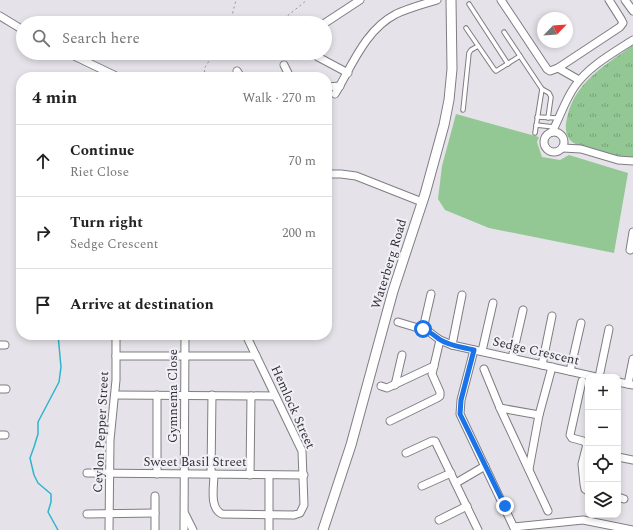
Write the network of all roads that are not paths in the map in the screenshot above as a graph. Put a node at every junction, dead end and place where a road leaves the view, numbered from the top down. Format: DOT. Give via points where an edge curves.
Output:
graph roads {
  1 [pos="360,0"];
  2 [pos="437,0"];
  3 [pos="451,0"];
  4 [pos="501,0"];
  5 [pos="609,0"];
  6 [pos="625,0"];
  7 [pos="469,4"];
  8 [pos="633,11"];
  9 [pos="0,16"];
  10 [pos="332,18"];
  11 [pos="16,26"];
  12 [pos="466,28"];
  13 [pos="504,32"];
  14 [pos="633,40"];
  15 [pos="478,46"];
  16 [pos="520,56"];
  17 [pos="83,60"];
  18 [pos="324,60"];
  19 [pos="508,64"];
  20 [pos="284,65"];
  21 [pos="558,68"];
  22 [pos="108,72"];
  23 [pos="288,72"];
  24 [pos="348,73"];
  25 [pos="579,80"];
  26 [pos="332,86"];
  27 [pos="340,86"];
  28 [pos="542,89"];
  29 [pos="335,94"];
  30 [pos="463,110"];
  31 [pos="537,117"];
  32 [pos="560,117"];
  33 [pos="548,118"];
  34 [pos="536,125"];
  35 [pos="553,130"];
  36 [pos="535,133"];
  37 [pos="563,137"];
  38 [pos="562,148"];
  39 [pos="581,149"];
  40 [pos="633,161"];
  41 [pos="332,174"];
  42 [pos="422,202"];
  43 [pos="633,232"];
  44 [pos="630,250"];
  45 [pos="431,294"];
  46 [pos="462,295"];
  47 [pos="493,303"];
  48 [pos="523,310"];
  49 [pos="552,316"];
  50 [pos="398,322"];
  51 [pos="581,323"];
  52 [pos="423,329"];
  53 [pos="609,329"];
  54 [pos="116,340"];
  55 [pos="185,340"];
  56 [pos="248,340"];
  57 [pos="440,340"];
  58 [pos="452,345"];
  59 [pos="474,350"];
  60 [pos="482,351"];
  61 [pos="402,355"];
  62 [pos="116,356"];
  63 [pos="185,356"];
  64 [pos="256,356"];
  65 [pos="512,358"];
  66 [pos="633,359"];
  67 [pos="542,365"];
  68 [pos="434,366"];
  69 [pos="552,367"];
  70 [pos="484,369"];
  71 [pos="570,371"];
  72 [pos="585,374"];
  73 [pos="599,374"];
  74 [pos="582,381"];
  75 [pos="395,384"];
  76 [pos="630,385"];
  77 [pos="381,386"];
  78 [pos="114,395"];
  79 [pos="157,395"];
  80 [pos="185,395"];
  81 [pos="212,396"];
  82 [pos="251,396"];
  83 [pos="275,396"];
  84 [pos="500,408"];
  85 [pos="539,415"];
  86 [pos="390,421"];
  87 [pos="587,446"];
  88 [pos="406,453"];
  89 [pos="585,455"];
  90 [pos="621,458"];
  91 [pos="633,460"];
  92 [pos="485,466"];
  93 [pos="529,469"];
  94 [pos="87,473"];
  95 [pos="451,473"];
  96 [pos="110,474"];
  97 [pos="157,474"];
  98 [pos="184,474"];
  99 [pos="213,474"];
  100 [pos="250,475"];
  101 [pos="269,475"];
  102 [pos="304,475"];
  103 [pos="456,483"];
  104 [pos="422,486"];
  105 [pos="585,488"];
  106 [pos="155,496"];
  107 [pos="467,506"];
  108 [pos="548,510"];
  109 [pos="184,512"];
  110 [pos="155,513"];
  111 [pos="87,514"];
  112 [pos="109,514"];
  113 [pos="269,515"];
  114 [pos="439,520"];
  115 [pos="549,527"];
  116 [pos="601,527"];
  117 [pos="515,529"];
  118 [pos="633,529"];
  119 [pos="109,530"];
  120 [pos="155,530"];
  121 [pos="184,530"];
  122 [pos="193,530"];
  123 [pos="269,530"];
  124 [pos="323,530"];
  125 [pos="478,530"];
  1 -- 10 [label="street"];
  2 -- 24 [label="street" via="398,14 382,24 366,41"];
  3 -- 42 [label="street, Waterberg Road" via="452,57 449,100"];
  4 -- 21 [label="street" via="547,69 550,71"];
  5 -- 21 [label="street" via="623,23"];
  6 -- 8 [label="street"];
  7 -- 19 [label="lane"];
  9 -- 11 [label="street"];
  12 -- 15 [label="lane"];
  13 -- 16 [label="lane"];
  14 -- 25 [label="street" via="594,66"];
  15 -- 19 [label="lane" via="494,69 498,70"];
  15 -- 30 [label="lane" via="469,54"];
  16 -- 19 [label="lane"];
  16 -- 28 [label="lane"];
  17 -- 22 [label="street"];
  18 -- 24 [label="street"];
  20 -- 23 [label="street"];
  21 -- 25 [label="street"];
  24 -- 27 [label="street"];
  25 -- 32 [label="street"];
  26 -- 27 [label="street"];
  27 -- 29 [label="street"];
  28 -- 31 [label="lane"];
  28 -- 33 [label="lane" via="551,97"];
  31 -- 33 [label="lane"];
  31 -- 34 [label="lane"];
  32 -- 33 [label="lane"];
  32 -- 35 [label="street"];
  32 -- 37 [label="street"];
  34 -- 35 [label="lane"];
  34 -- 36 [label="lane"];
  35 -- 37 [label="street"];
  35 -- 38 [label="street" via="545,138 544,144 547,149 555,152"];
  37 -- 38 [label="street"];
  37 -- 39 [label="street"];
  38 -- 39 [label="street"];
  39 -- 40 [label="street" via="618,160"];
  41 -- 42 [label="street" via="356,176"];
  42 -- 124 [label="street, Waterberg Road" via="393,291 351,445"];
  43 -- 44 [label="street"];
  45 -- 52 [label="street"];
  46 -- 58 [label="street"];
  47 -- 60 [label="street"];
  48 -- 65 [label="street"];
  49 -- 67 [label="street"];
  50 -- 52 [label="street"];
  51 -- 71 [label="street"];
  52 -- 57 [label="street"];
  53 -- 73 [label="street"];
  54 -- 62 [label="street, Ceylon Pepper Street"];
  55 -- 63 [label="street, Gymnema Close"];
  56 -- 64 [label="street, Hemlock Street"];
  57 -- 58 [label="street"];
  57 -- 68 [label="street"];
  58 -- 59 [label="street"];
  59 -- 60 [label="street, Sedge Crescent"];
  59 -- 92 [label="street, Sedge Crescent" via="459,411"];
  60 -- 65 [label="street, Sedge Crescent"];
  61 -- 75 [label="street"];
  62 -- 63 [label="street"];
  62 -- 78 [label="street, Ceylon Pepper Street"];
  63 -- 64 [label="street"];
  63 -- 80 [label="street, Gymnema Close"];
  64 -- 83 [label="street, Hemlock Street"];
  65 -- 67 [label="street, Sedge Crescent"];
  66 -- 76 [label="street"];
  67 -- 69 [label="street, Sedge Crescent"];
  68 -- 75 [label="street"];
  68 -- 86 [label="street" via="432,376 440,392 439,397"];
  69 -- 71 [label="street, Sedge Crescent"];
  69 -- 85 [label="street"];
  70 -- 84 [label="street"];
  71 -- 72 [label="street, Sedge Crescent"];
  74 -- 87 [label="street" via="570,435"];
  75 -- 77 [label="street" via="387,388"];
  78 -- 79 [label="street"];
  78 -- 96 [label="street, Ceylon Pepper Street"];
  79 -- 80 [label="street"];
  79 -- 97 [label="street"];
  80 -- 81 [label="street"];
  80 -- 98 [label="street, Gymnema Close"];
  81 -- 82 [label="street"];
  81 -- 99 [label="street, Hemlock Street"];
  82 -- 83 [label="street"];
  82 -- 100 [label="street"];
  83 -- 102 [label="street, Hemlock Street" via="302,451"];
  84 -- 85 [label="street"];
  84 -- 93 [label="street"];
  85 -- 93 [label="street"];
  88 -- 95 [label="street" via="435,441"];
  89 -- 105 [label="street" via="582,463"];
  90 -- 91 [label="street"];
  92 -- 103 [label="street"];
  92 -- 117 [label="street, Sedge Crescent"];
  93 -- 108 [label="street"];
  94 -- 96 [label="street, Sweet Basil Street"];
  95 -- 103 [label="street"];
  95 -- 104 [label="street"];
  96 -- 97 [label="street, Sweet Basil Street"];
  96 -- 112 [label="street, Ceylon Pepper Street"];
  97 -- 98 [label="street, Sweet Basil Street"];
  98 -- 99 [label="street, Sweet Basil Street"];
  98 -- 109 [label="street, Gymnema Close"];
  99 -- 100 [label="street, Sweet Basil Street"];
  99 -- 113 [label="street, Hemlock Street" via="214,504 217,512"];
  100 -- 101 [label="street, Sweet Basil Street"];
  101 -- 102 [label="street, Sweet Basil Street"];
  101 -- 113 [label="street"];
  102 -- 113 [label="street, Hemlock Street" via="302,511 294,515"];
  103 -- 107 [label="street"];
  106 -- 110 [label="street"];
  107 -- 114 [label="street"];
  107 -- 125 [label="street"];
  109 -- 121 [label="street, Gymnema Close"];
  109 -- 122 [label="street"];
  110 -- 112 [label="street"];
  110 -- 120 [label="street"];
  111 -- 112 [label="street"];
  112 -- 119 [label="street, Ceylon Pepper Street"];
  113 -- 123 [label="street"];
  115 -- 116 [label="street" via="583,520"];
  115 -- 117 [label="street"];
  116 -- 118 [label="street"];
}
